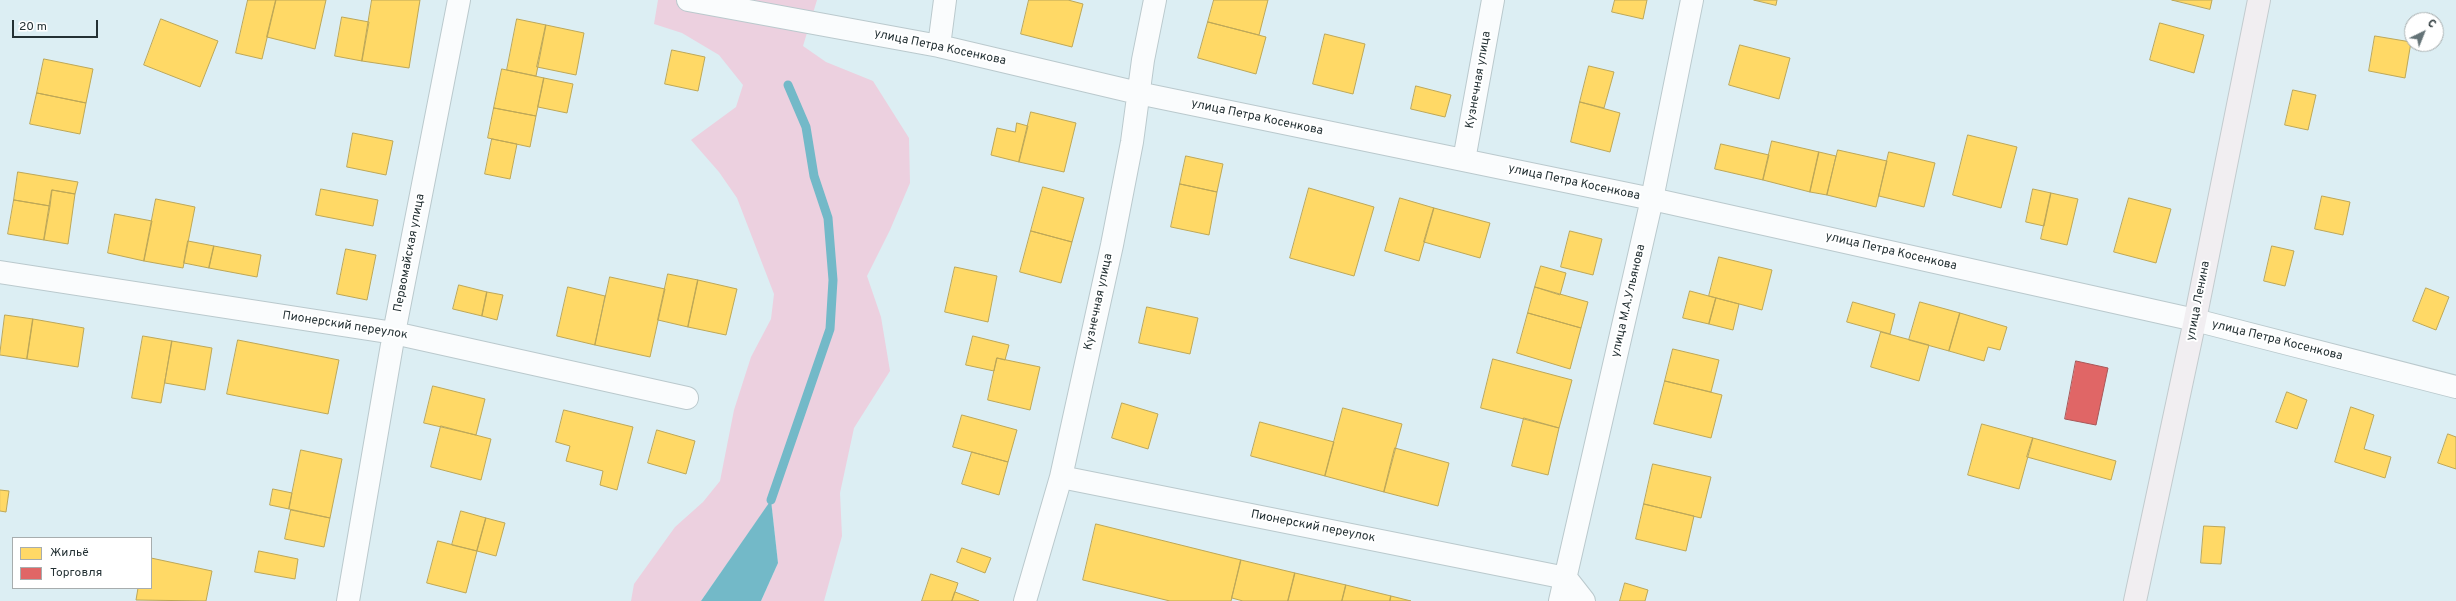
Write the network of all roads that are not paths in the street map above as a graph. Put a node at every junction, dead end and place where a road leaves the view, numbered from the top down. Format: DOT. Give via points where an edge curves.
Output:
graph roads {
  1 [pos="459,0"];
  2 [pos="688,0"];
  3 [pos="944,0"];
  4 [pos="1155,0"];
  5 [pos="1493,0"];
  6 [pos="1692,0"];
  7 [pos="2259,0"];
  8 [pos="939,46"];
  9 [pos="1138,93"];
  10 [pos="1464,160"];
  11 [pos="1652,199"];
  12 [pos="0,272"];
  13 [pos="2195,320"];
  14 [pos="394,334"];
  15 [pos="2456,387"];
  16 [pos="687,398"];
  17 [pos="1061,477"];
  18 [pos="1566,578"];
  19 [pos="348,601"];
  20 [pos="1025,601"];
  21 [pos="1560,601"];
  22 [pos="1584,601"];
  23 [pos="2135,601"];
  1 -- 14 [label="street, Первомайская улица"];
  2 -- 8 [label="street, улица Петра Косенкова"];
  3 -- 8 [label="street"];
  4 -- 9 [label="street, Кузнечная улица"];
  5 -- 10 [label="street, Кузнечная улица"];
  6 -- 11 [label="street, улица М.А.Ульянова"];
  7 -- 13 [label="main road, улица Ленина"];
  8 -- 9 [label="street, улица Петра Косенкова"];
  9 -- 10 [label="street, улица Петра Косенкова"];
  9 -- 17 [label="street, Кузнечная улица" via="1132,142 1112,245"];
  10 -- 11 [label="street, улица Петра Косенкова"];
  11 -- 13 [label="street, улица Петра Косенкова"];
  11 -- 18 [label="street, улица М.А.Ульянова"];
  12 -- 14 [label="street, Пионерский переулок"];
  13 -- 15 [label="street, улица Петра Косенкова"];
  13 -- 23 [label="main road, улица Ленина"];
  14 -- 16 [label="street, Пионерский переулок"];
  14 -- 19 [label="street, Первомайская улица"];
  17 -- 18 [label="street, Пионерский переулок"];
  17 -- 20 [label="street, Кузнечная улица"];
  18 -- 21 [label="street, улица М.А.Ульянова"];
  18 -- 22 [label="street"];
}
